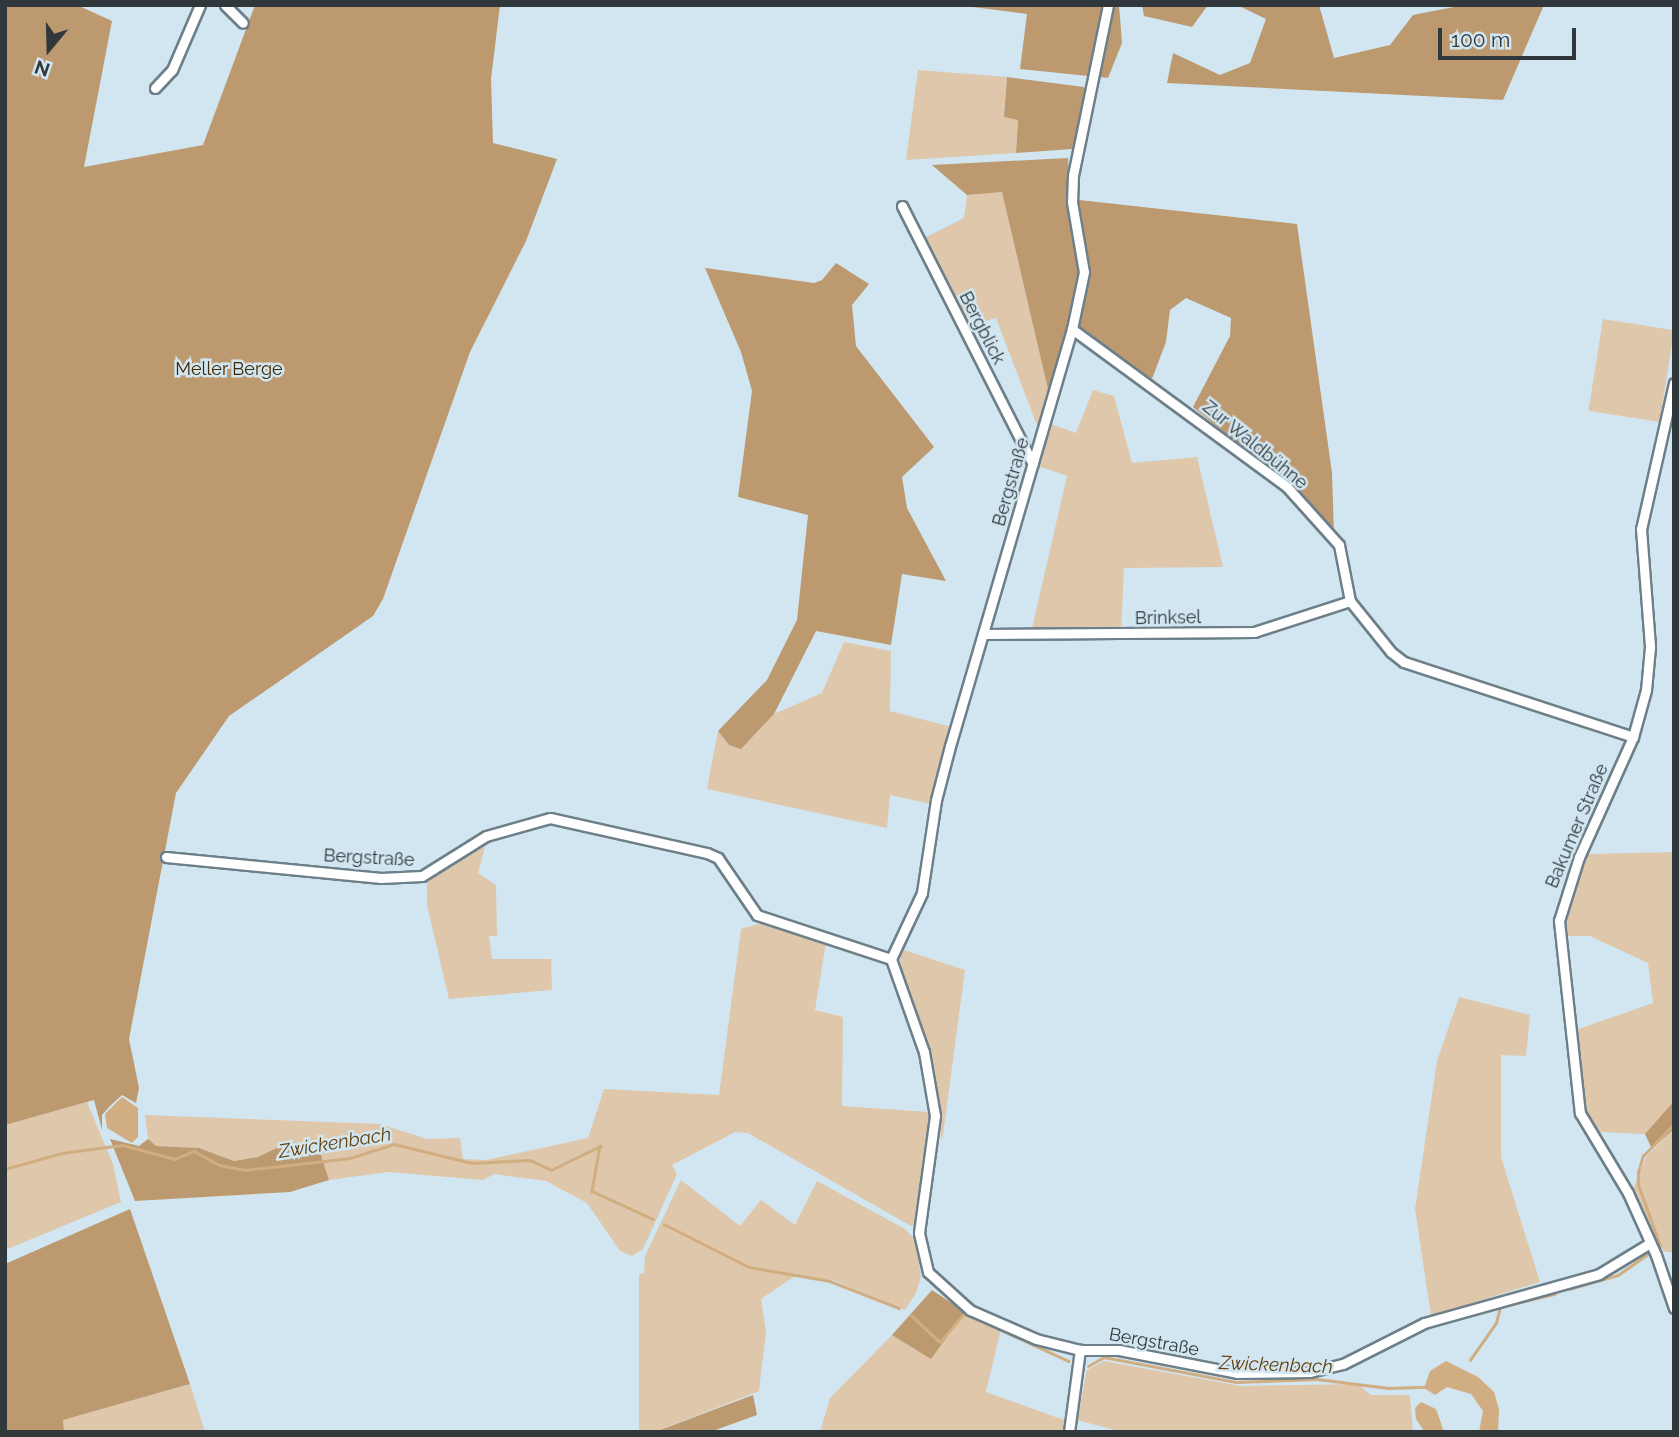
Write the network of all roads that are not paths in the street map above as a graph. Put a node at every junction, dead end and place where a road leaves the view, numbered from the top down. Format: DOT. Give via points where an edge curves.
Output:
graph roads {
  1 [pos="200,5"];
  2 [pos="225,5"];
  3 [pos="1108,5"];
  4 [pos="243,23"];
  5 [pos="155,88"];
  6 [pos="902,206"];
  7 [pos="1072,329"];
  8 [pos="1674,383"];
  9 [pos="1033,464"];
  10 [pos="1350,601"];
  11 [pos="983,634"];
  12 [pos="1633,737"];
  13 [pos="166,857"];
  14 [pos="891,959"];
  15 [pos="1650,1243"];
  16 [pos="1674,1308"];
  17 [pos="1080,1350"];
  18 [pos="1069,1432"];
  1 -- 5 [label="street" via="172,71"];
  2 -- 4 [label="street"];
  3 -- 7 [label="street, Bergstraße" via="1073,175 1072,202 1084,272"];
  6 -- 9 [label="street, Bergblick"];
  7 -- 9 [label="street, Bergstraße"];
  7 -- 10 [label="street, Zur Waldbühne" via="1287,487 1339,545"];
  8 -- 12 [label="street, Bakumer Straße" via="1641,530 1650,647 1646,690"];
  9 -- 11 [label="street, Bergstraße"];
  10 -- 11 [label="street, Brinksel" via="1254,632"];
  10 -- 12 [label="street, Zur Waldbühne" via="1391,653 1404,662"];
  11 -- 14 [label="street, Bergstraße" via="936,800 922,894"];
  12 -- 15 [label="street, Bakumer Straße" via="1565,895 1559,936 1580,1114 1608,1154"];
  13 -- 14 [label="street, Bergstraße" via="381,878 422,877 486,836 550,818 707,853 718,858 757,915"];
  14 -- 17 [label="street, Bergstraße" via="924,1052 935,1116 919,1233 928,1272 971,1310 1036,1339"];
  15 -- 16 [label="street, Bakumer Straße"];
  15 -- 17 [label="street, Bergstraße" via="1599,1274 1423,1324 1343,1364 1310,1372 1237,1373 1119,1350"];
  17 -- 18 [label="street"];
}
